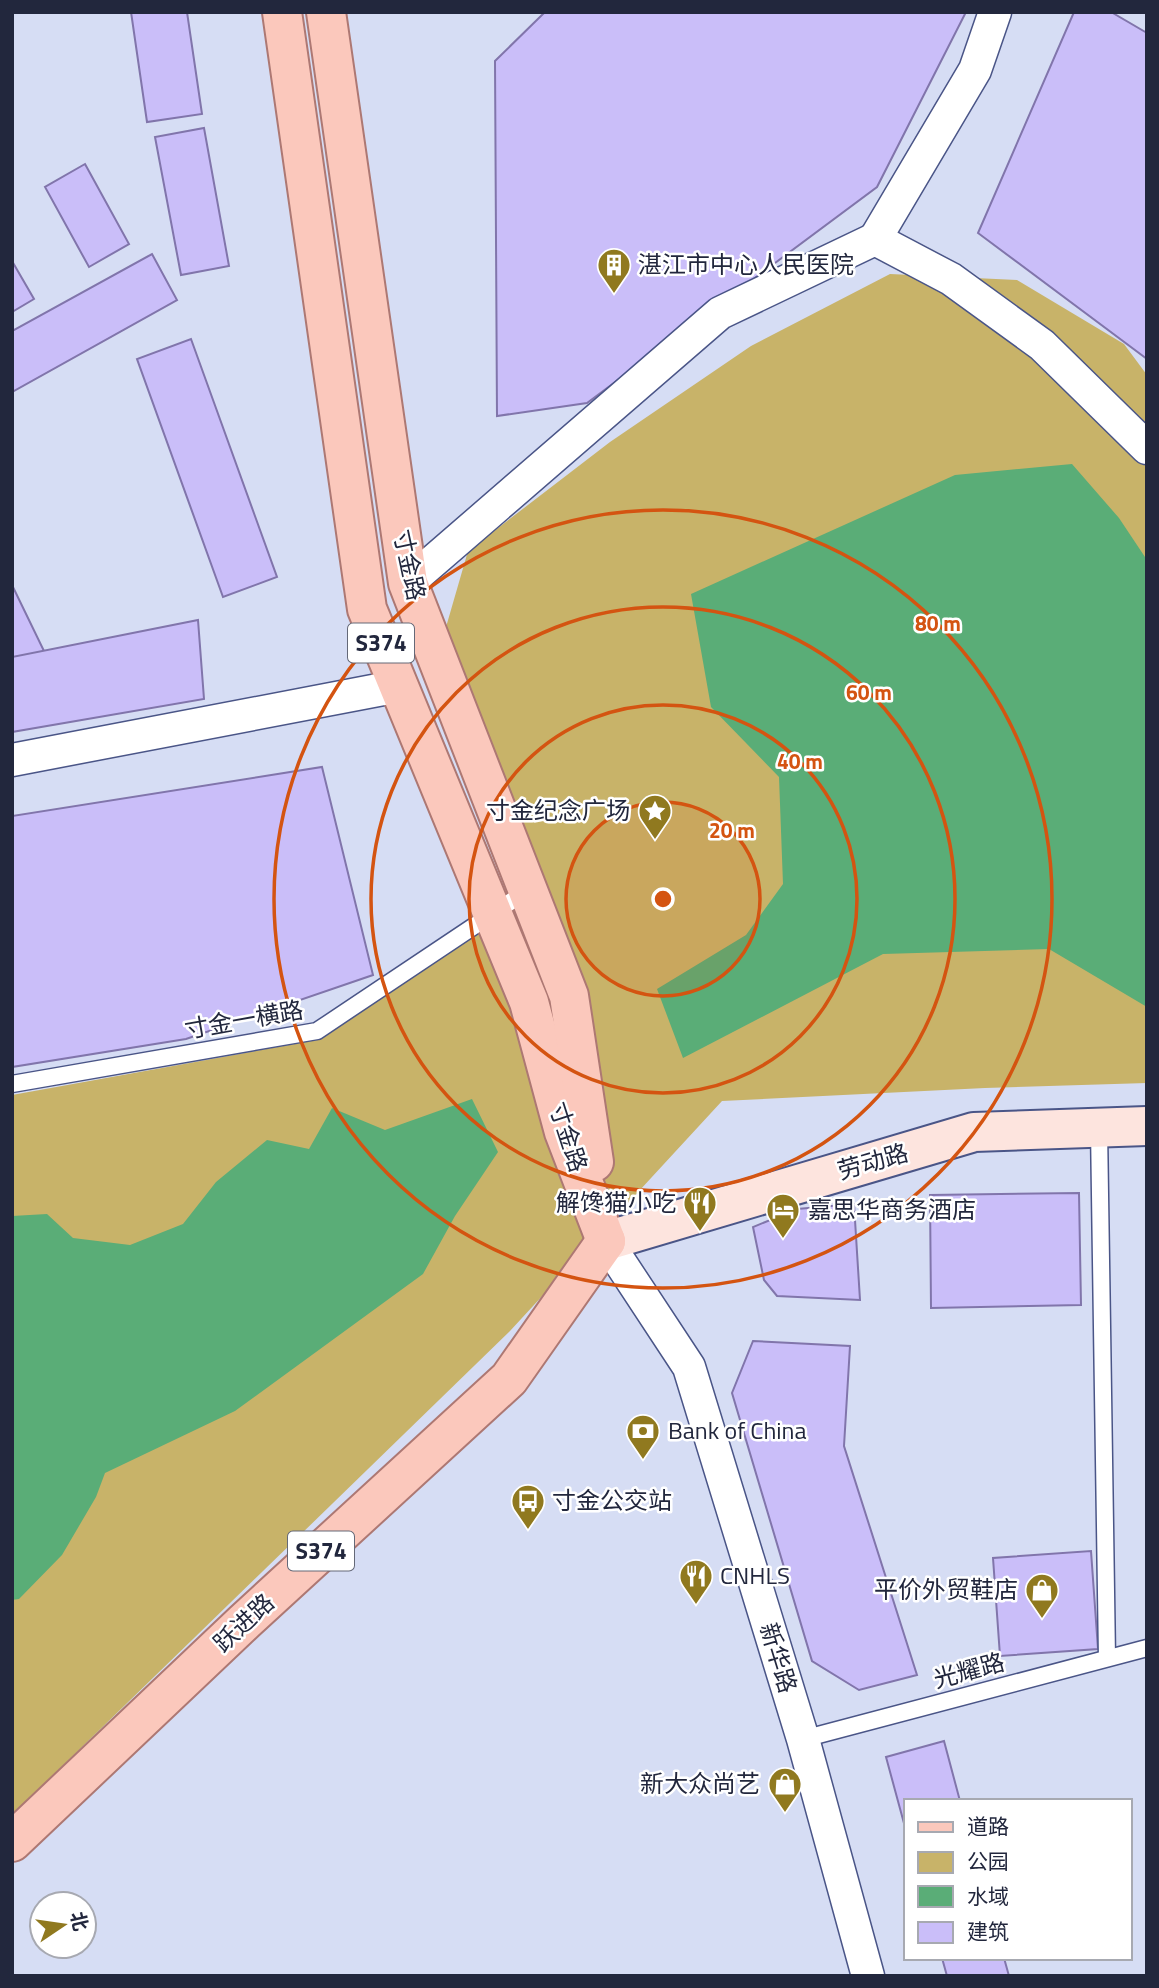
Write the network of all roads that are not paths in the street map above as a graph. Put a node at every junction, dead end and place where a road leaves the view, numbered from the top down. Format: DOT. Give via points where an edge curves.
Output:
graph roads {
  1 [pos="282,12"];
  2 [pos="326,12"];
  3 [pos="995,12"];
  4 [pos="875,239"];
  5 [pos="1147,448"];
  6 [pos="408,583"];
  7 [pos="399,686"];
  8 [pos="12,760"];
  9 [pos="528,890"];
  10 [pos="491,912"];
  11 [pos="12,1084"];
  12 [pos="1147,1126"];
  13 [pos="1098,1128"];
  14 [pos="606,1241"];
  15 [pos="1147,1648"];
  16 [pos="1107,1658"];
  17 [pos="803,1739"];
  18 [pos="12,1842"];
  19 [pos="867,1976"];
  1 -- 7 [label="main road, 寸金路 / S374" via="367,609"];
  2 -- 6 [label="main road, 寸金路 / S374"];
  3 -- 4 [label="street" via="975,70"];
  4 -- 5 [label="street" via="951,279 1042,345"];
  4 -- 6 [label="street" via="720,313"];
  6 -- 9 [label="main road, 寸金路 / S374"];
  7 -- 8 [label="street"];
  7 -- 10 [label="main road, 寸金路 / S374"];
  9 -- 10 [label="lane, 寸金一横路"];
  9 -- 14 [label="main road, 寸金路 / S374" via="569,996"];
  10 -- 11 [label="lane, 寸金一横路" via="317,1031"];
  10 -- 14 [label="main road, 寸金路 / S374" via="529,1002 564,1132"];
  12 -- 13 [label="street, 劳动路"];
  13 -- 14 [label="street, 劳动路" via="974,1132"];
  13 -- 16 [label="lane"];
  14 -- 17 [label="street, 新华路" via="689,1367"];
  14 -- 18 [label="main road, 跃进路 / S374" via="509,1379"];
  15 -- 16 [label="lane, 光耀路"];
  16 -- 17 [label="lane, 光耀路"];
  17 -- 19 [label="street, 新华路"];
}
